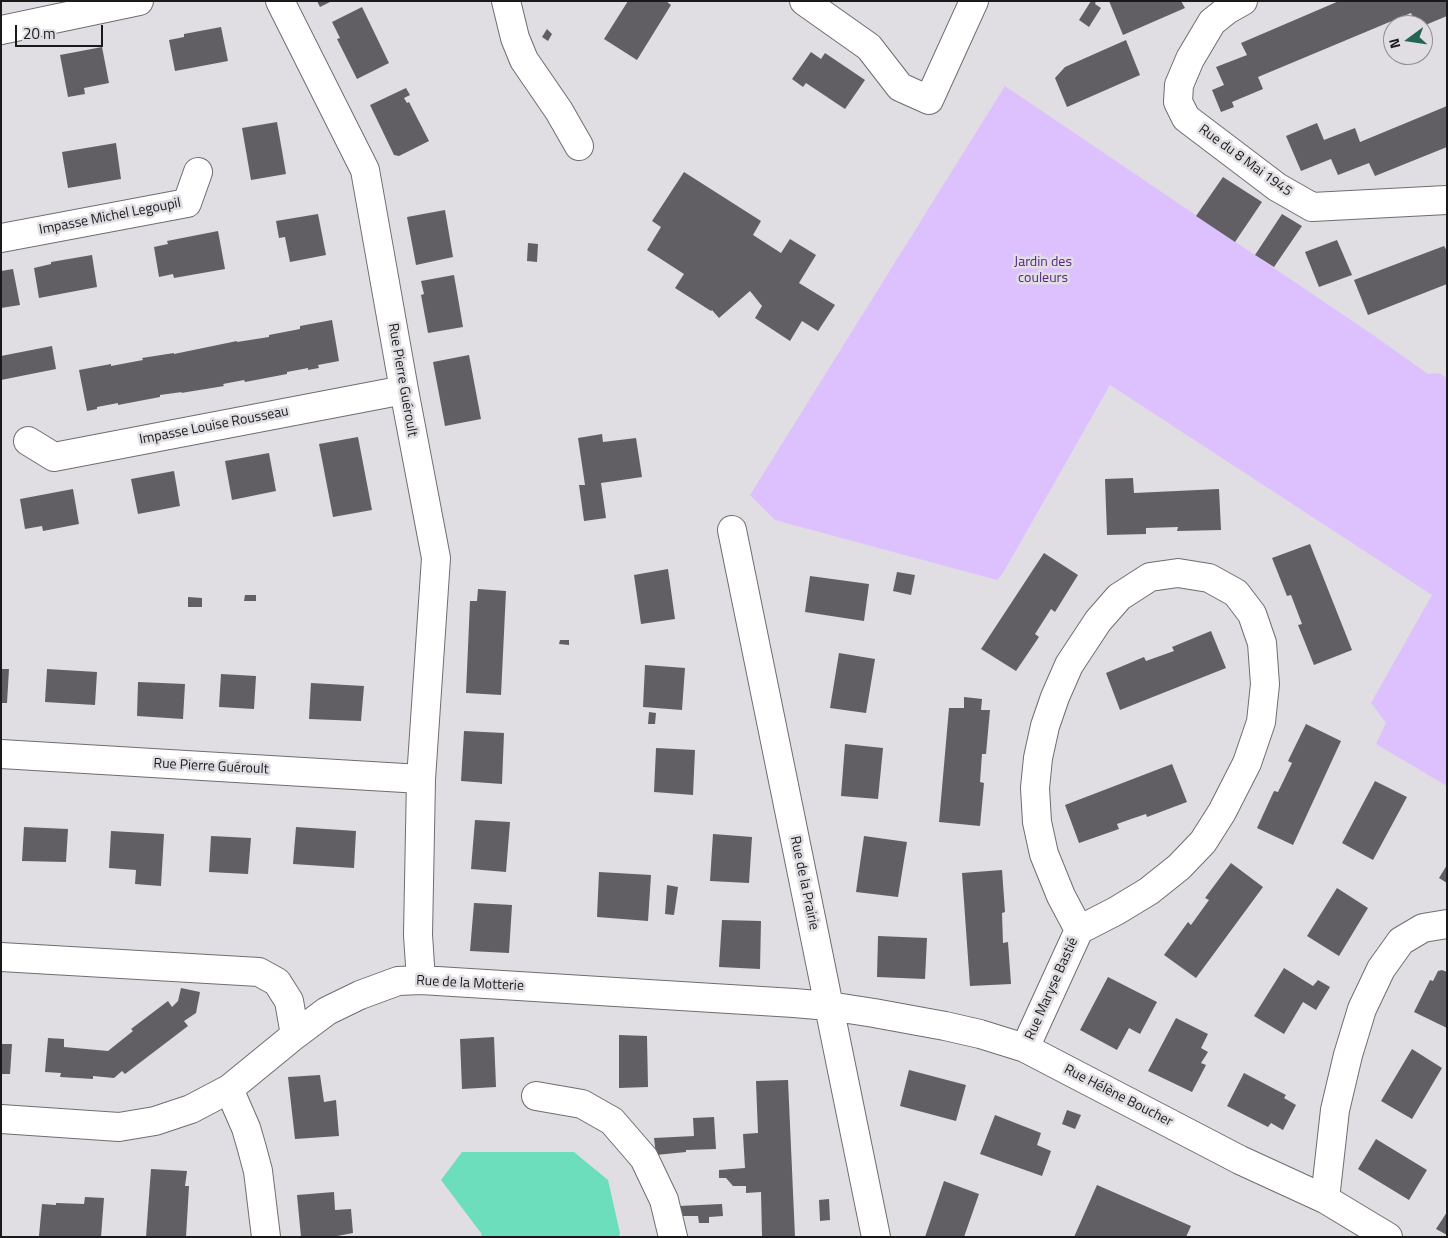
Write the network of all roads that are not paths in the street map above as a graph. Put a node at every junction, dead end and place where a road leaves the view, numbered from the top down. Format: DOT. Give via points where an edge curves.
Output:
graph roads {
  1 [pos="139,1"];
  2 [pos="280,1"];
  3 [pos="506,1"];
  4 [pos="804,1"];
  5 [pos="974,1"];
  6 [pos="1243,1"];
  7 [pos="1,30"];
  8 [pos="579,146"];
  9 [pos="198,172"];
  10 [pos="1447,200"];
  11 [pos="1,238"];
  12 [pos="404,390"];
  13 [pos="28,441"];
  14 [pos="732,530"];
  15 [pos="1,754"];
  16 [pos="422,779"];
  17 [pos="1447,924"];
  18 [pos="1078,930"];
  19 [pos="1,957"];
  20 [pos="420,980"];
  21 [pos="829,1006"];
  22 [pos="295,1035"];
  23 [pos="1025,1048"];
  24 [pos="229,1089"];
  25 [pos="536,1096"];
  26 [pos="1,1119"];
  27 [pos="1325,1199"];
  28 [pos="266,1237"];
  29 [pos="674,1237"];
  30 [pos="876,1237"];
  31 [pos="1388,1237"];
  1 -- 7 [label="street"];
  2 -- 12 [label="street, Rue Pierre Guéroult" via="365,170"];
  3 -- 8 [label="street" via="515,38 526,64"];
  4 -- 5 [label="street" via="869,47 900,87 929,100"];
  6 -- 10 [label="street, Rue du 8 Mai 1945" via="1212,22 1190,59 1179,85 1178,102 1186,118 1277,187 1312,207"];
  9 -- 11 [label="street, Impasse Michel Legoupil" via="187,203"];
  12 -- 13 [label="street, Impasse Louise Rousseau" via="54,457"];
  12 -- 16 [label="street, Rue Pierre Guéroult" via="436,558"];
  14 -- 21 [label="street, Rue de la Prairie"];
  15 -- 16 [label="street, Rue Pierre Guéroult"];
  16 -- 20 [label="street, Rue Pierre Guéroult"];
  17 -- 27 [label="street" via="1423,928 1401,941 1381,969 1362,1008 1335,1110"];
  18 -- 18 [label="street, Rue Maryse Bastié" via="1116,911 1179,867 1203,842 1247,763 1262,722 1265,684 1262,643 1252,614 1236,593 1209,578 1178,573 1150,577 1119,597 1069,664 1054,697 1038,758 1034,788 1037,822 1044,854"];
  18 -- 23 [label="street, Rue Maryse Bastié"];
  19 -- 22 [label="street" via="259,972 277,982 289,1001"];
  20 -- 21 [label="street, Rue de la Motterie"];
  20 -- 22 [label="street, Rue de la Motterie" via="398,981 360,995 327,1010"];
  21 -- 23 [label="street, Rue Hélène Boucher" via="945,1026"];
  21 -- 30 [label="street, Rue de la Prairie"];
  22 -- 24 [label="street, Rue de la Motterie"];
  23 -- 27 [label="street, Rue Hélène Boucher" via="1240,1160"];
  24 -- 26 [label="street, Rue de la Motterie" via="192,1109 155,1121 119,1127"];
  24 -- 28 [label="street" via="252,1145"];
  25 -- 29 [label="street" via="582,1104 612,1121 644,1158 664,1200"];
  27 -- 31 [label="street, Rue Hélène Boucher"];
}
